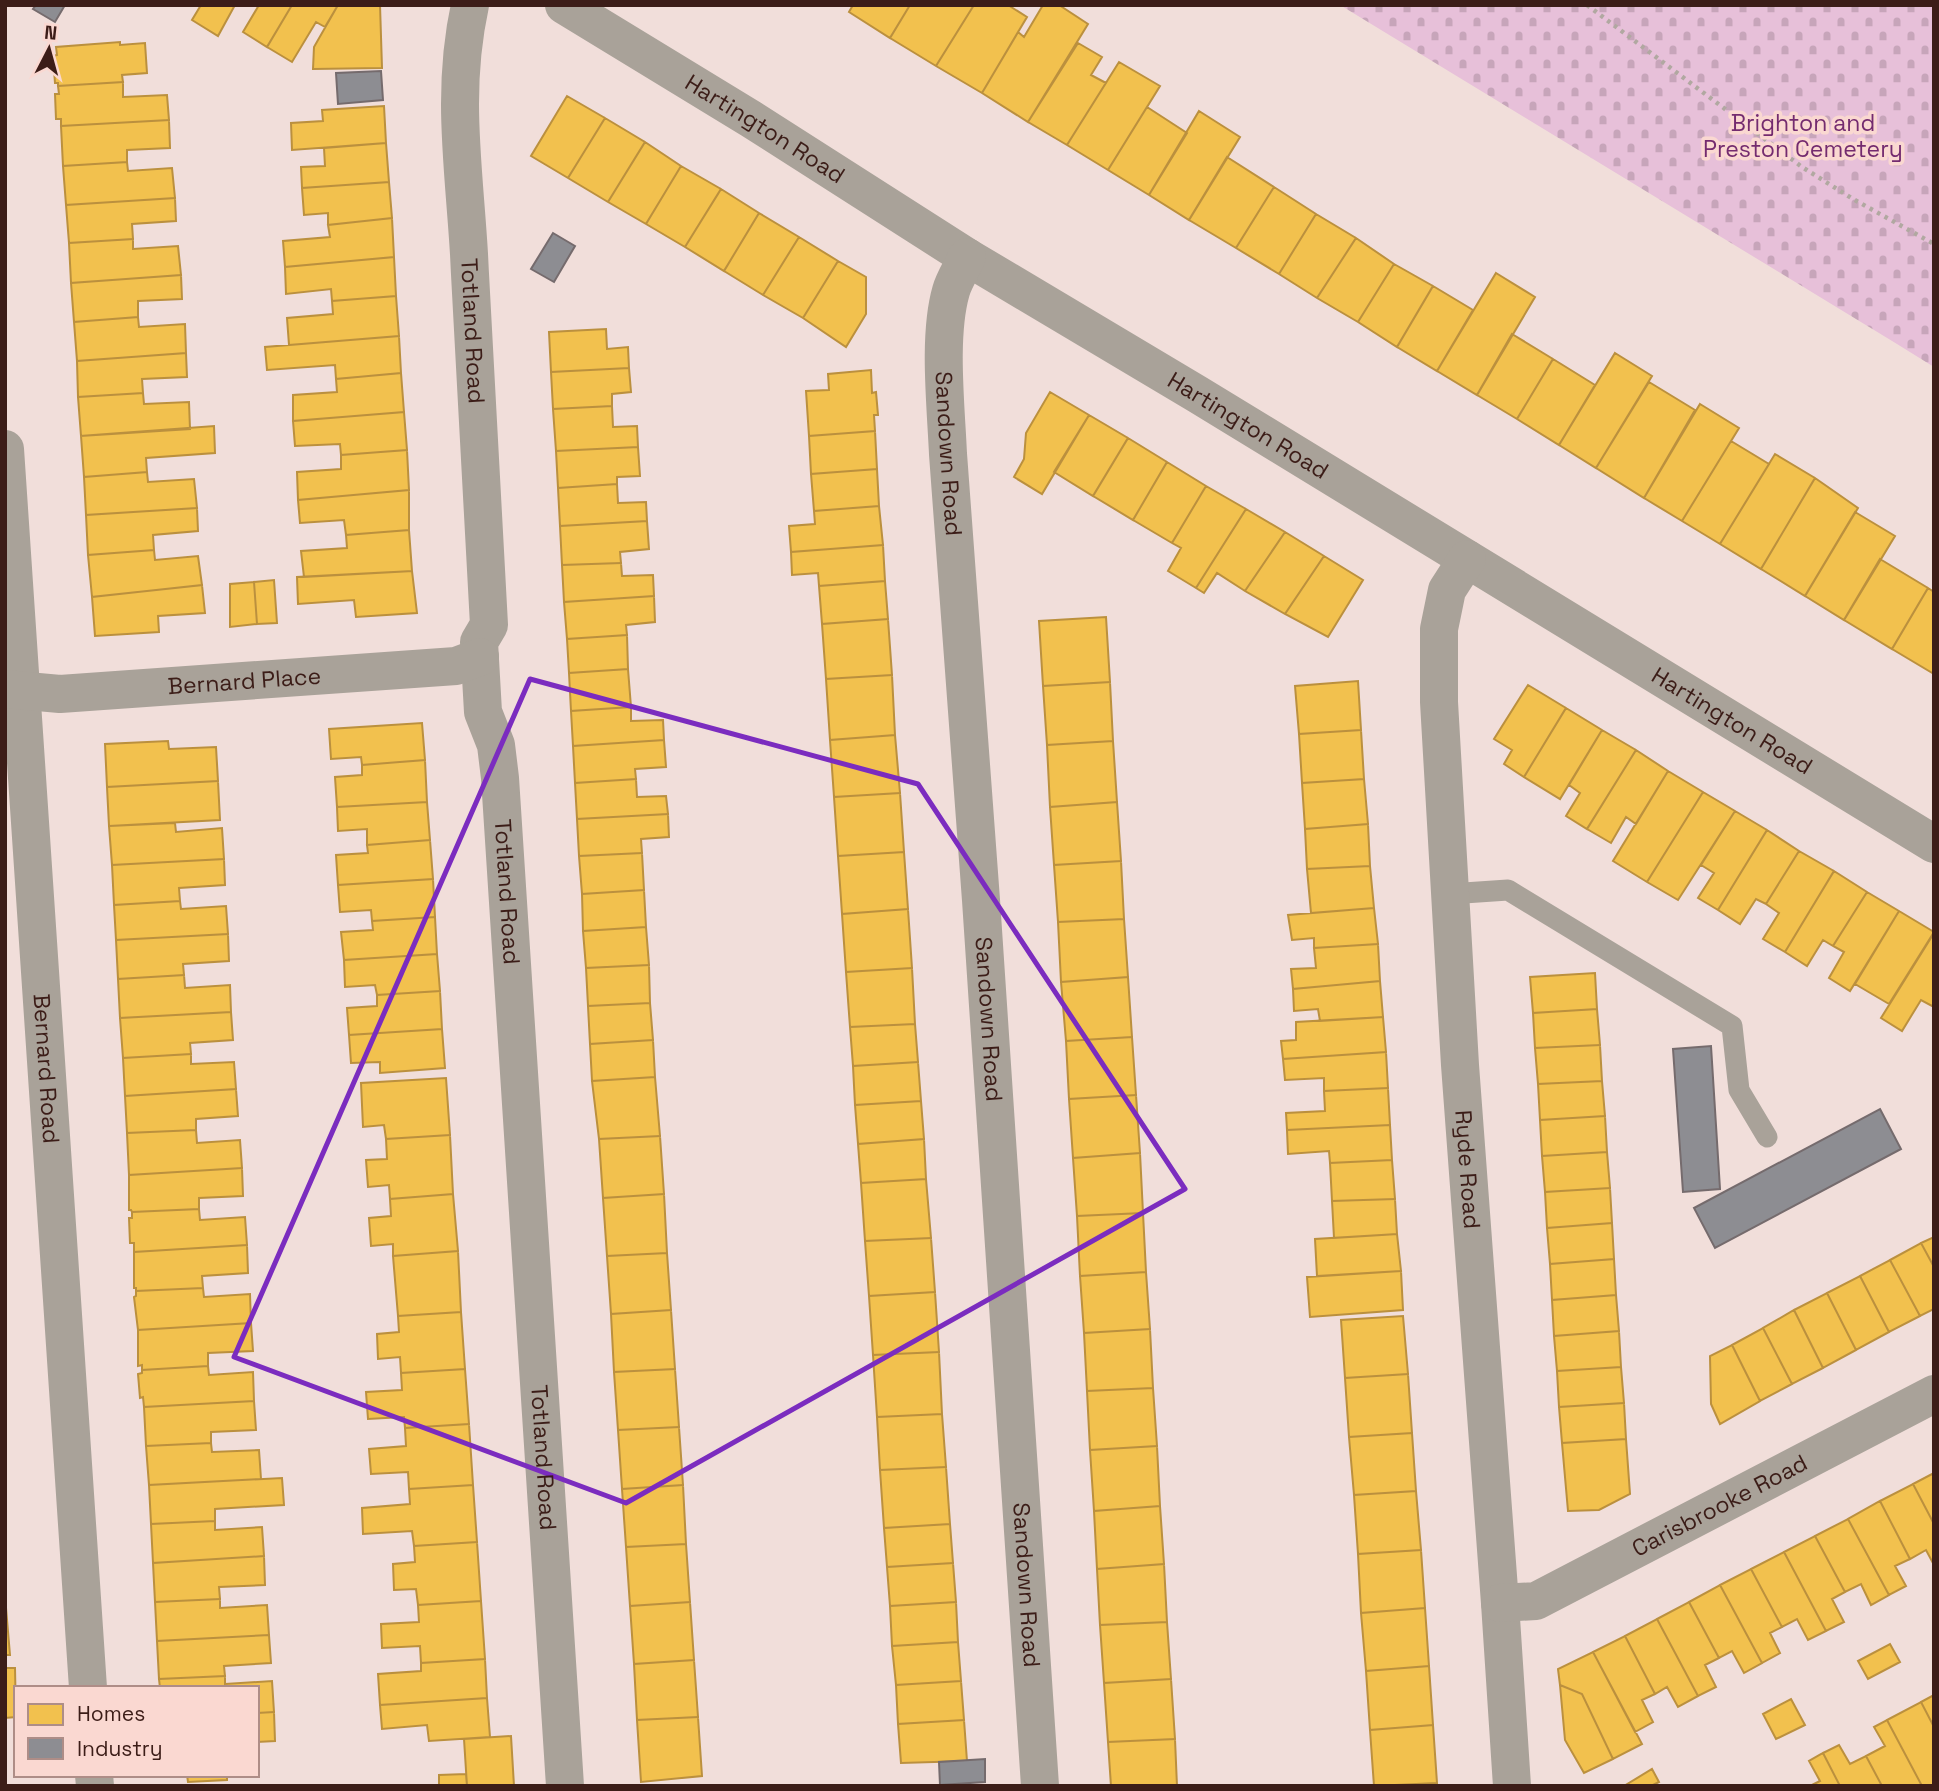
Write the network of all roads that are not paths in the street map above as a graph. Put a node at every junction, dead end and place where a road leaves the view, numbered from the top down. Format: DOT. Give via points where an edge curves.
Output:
graph roads {
  1 [pos="470,5"];
  2 [pos="564,5"];
  3 [pos="967,257"];
  4 [pos="5,449"];
  5 [pos="1467,559"];
  6 [pos="480,657"];
  7 [pos="13,689"];
  8 [pos="1934,844"];
  9 [pos="1449,894"];
  10 [pos="1767,1137"];
  11 [pos="1934,1394"];
  12 [pos="1500,1602"];
  13 [pos="88,1686"];
  14 [pos="565,1786"];
  15 [pos="1040,1786"];
  16 [pos="1511,1786"];
  1 -- 6 [label="street, Totland Road" via="459,90 489,625 479,642"];
  2 -- 3 [label="street, Hartington Road"];
  3 -- 5 [label="street, Hartington Road"];
  3 -- 15 [label="street, Sandown Road" via="951,288 946,313 948,454"];
  4 -- 7 [label="street, Bernard Road"];
  5 -- 8 [label="street, Hartington Road"];
  5 -- 9 [label="street, Ryde Road" via="1447,590 1439,629 1438,702"];
  6 -- 7 [label="street, Bernard Place" via="456,666 73,694"];
  6 -- 14 [label="street, Totland Road" via="483,712 496,745 500,778"];
  7 -- 13 [label="street, Bernard Road"];
  9 -- 10 [label="lane" via="1508,890 1732,1026 1739,1090"];
  9 -- 12 [label="street, Ryde Road"];
  11 -- 12 [label="street, Carisbrooke Road" via="1536,1601"];
  12 -- 16 [label="street, Ryde Road"];
}
